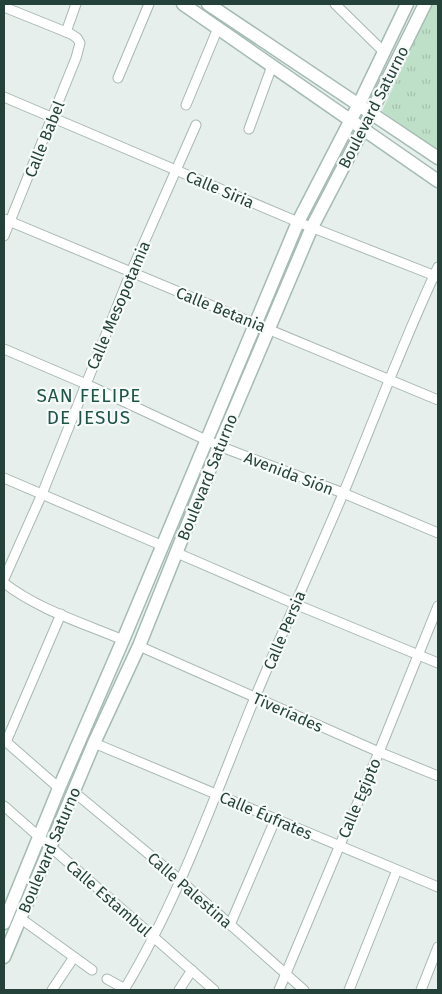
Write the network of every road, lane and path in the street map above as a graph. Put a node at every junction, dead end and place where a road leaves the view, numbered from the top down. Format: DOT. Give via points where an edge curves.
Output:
graph roads {
  1 [pos="76,4"];
  2 [pos="149,4"];
  3 [pos="183,4"];
  4 [pos="208,4"];
  5 [pos="335,4"];
  6 [pos="407,4"];
  7 [pos="425,4"];
  8 [pos="4,6"];
  9 [pos="218,28"];
  10 [pos="66,32"];
  11 [pos="383,51"];
  12 [pos="272,66"];
  13 [pos="118,78"];
  14 [pos="4,97"];
  15 [pos="186,105"];
  16 [pos="358,106"];
  17 [pos="371,114"];
  18 [pos="53,118"];
  19 [pos="350,120"];
  20 [pos="196,125"];
  21 [pos="249,129"];
  22 [pos="363,130"];
  23 [pos="438,158"];
  24 [pos="176,170"];
  25 [pos="438,182"];
  26 [pos="7,220"];
  27 [pos="298,222"];
  28 [pos="312,227"];
  29 [pos="4,236"];
  30 [pos="131,272"];
  31 [pos="437,273"];
  32 [pos="255,322"];
  33 [pos="268,329"];
  34 [pos="4,349"];
  35 [pos="389,379"];
  36 [pos="86,384"];
  37 [pos="438,400"];
  38 [pos="207,440"];
  39 [pos="219,446"];
  40 [pos="4,478"];
  41 [pos="42,494"];
  42 [pos="343,494"];
  43 [pos="438,533"];
  44 [pos="163,546"];
  45 [pos="177,552"];
  46 [pos="4,581"];
  47 [pos="294,604"];
  48 [pos="438,606"];
  49 [pos="61,614"];
  50 [pos="123,640"];
  51 [pos="139,646"];
  52 [pos="418,655"];
  53 [pos="438,663"];
  54 [pos="255,697"];
  55 [pos="5,741"];
  56 [pos="94,742"];
  57 [pos="379,752"];
  58 [pos="438,776"];
  59 [pos="59,788"];
  60 [pos="74,792"];
  61 [pos="216,794"];
  62 [pos="4,806"];
  63 [pos="275,820"];
  64 [pos="39,838"];
  65 [pos="339,846"];
  66 [pos="50,847"];
  67 [pos="397,870"];
  68 [pos="180,880"];
  69 [pos="438,887"];
  70 [pos="7,907"];
  71 [pos="20,918"];
  72 [pos="4,923"];
  73 [pos="230,925"];
  74 [pos="154,936"];
  75 [pos="438,947"];
  76 [pos="4,957"];
  77 [pos="74,957"];
  78 [pos="92,970"];
  79 [pos="192,970"];
  80 [pos="286,974"];
  81 [pos="107,980"];
  82 [pos="124,989"];
  83 [pos="52,990"];
  84 [pos="179,990"];
  85 [pos="214,990"];
  86 [pos="279,990"];
  87 [pos="304,990"];
  88 [pos="349,990"];
  89 [pos="421,990"];
  1 -- 10 [label="street"];
  2 -- 13 [label="street"];
  3 -- 9 [label="street"];
  4 -- 16 [label="street"];
  5 -- 11 [label="street"];
  6 -- 11 [label="street, Boulevard Saturno"];
  7 -- 17 [label="street, Boulevard Saturno"];
  8 -- 10 [label="street"];
  9 -- 12 [label="street"];
  9 -- 15 [label="street"];
  10 -- 18 [label="street, Calle Babel" via="79,40 80,46"];
  11 -- 16 [label="street, Boulevard Saturno"];
  12 -- 19 [label="street"];
  12 -- 21 [label="street"];
  14 -- 18 [label="street, Calle Siria"];
  16 -- 17 [label="street"];
  16 -- 19 [label="street, Boulevard Saturno"];
  17 -- 22 [label="street, Boulevard Saturno"];
  17 -- 23 [label="street"];
  18 -- 24 [label="street, Calle Siria"];
  18 -- 26 [label="street, Calle Babel"];
  19 -- 22 [label="street"];
  19 -- 27 [label="street, Boulevard Saturno"];
  20 -- 24 [label="street, Calle Mesopotamia"];
  22 -- 25 [label="street"];
  22 -- 28 [label="street, Boulevard Saturno"];
  24 -- 27 [label="street, Calle Siria"];
  24 -- 30 [label="street, Calle Mesopotamia"];
  26 -- 29 [label="street, Calle Babel"];
  26 -- 30 [label="street, Calle Betania"];
  27 -- 28 [label="street, Calle Siria"];
  27 -- 32 [label="street, Boulevard Saturno"];
  28 -- 31 [label="street, Calle Siria"];
  28 -- 33 [label="street, Boulevard Saturno"];
  30 -- 32 [label="street, Calle Betania"];
  30 -- 36 [label="street, Calle Mesopotamia"];
  31 -- 35 [label="street, Calle Persia"];
  32 -- 33 [label="street, Calle Betania"];
  32 -- 38 [label="street, Boulevard Saturno"];
  33 -- 35 [label="street, Calle Betania"];
  33 -- 39 [label="street, Boulevard Saturno"];
  34 -- 36 [label="street, Avenida Sión"];
  35 -- 37 [label="street, Calle Betania"];
  35 -- 42 [label="street, Calle Persia"];
  36 -- 38 [label="street, Avenida Sión"];
  36 -- 41 [label="street, Calle Mesopotamia"];
  38 -- 39 [label="street, Avenida Sión"];
  38 -- 44 [label="street, Boulevard Saturno"];
  39 -- 42 [label="street, Avenida Sión"];
  39 -- 45 [label="street, Boulevard Saturno"];
  40 -- 41 [label="street"];
  41 -- 44 [label="street"];
  41 -- 46 [label="street, Calle Mesopotamia"];
  42 -- 43 [label="street, Avenida Sión"];
  42 -- 47 [label="street, Calle Persia"];
  44 -- 50 [label="street, Boulevard Saturno"];
  45 -- 47 [label="street"];
  45 -- 51 [label="street, Boulevard Saturno"];
  46 -- 49 [label="street" via="20,595"];
  47 -- 52 [label="street"];
  47 -- 54 [label="street, Calle Persia"];
  48 -- 52 [label="street, Calle Egipto"];
  49 -- 50 [label="street"];
  49 -- 55 [label="street"];
  50 -- 59 [label="street, Boulevard Saturno"];
  51 -- 54 [label="street, Tiveríades"];
  51 -- 56 [label="street, Boulevard Saturno"];
  52 -- 53 [label="street"];
  52 -- 57 [label="street, Calle Egipto"];
  54 -- 57 [label="street, Tiveríades"];
  54 -- 61 [label="street, Calle Persia"];
  55 -- 59 [label="street"];
  56 -- 60 [label="street, Boulevard Saturno"];
  56 -- 61 [label="street, Calle Éufrates"];
  57 -- 58 [label="street, Tiveríades"];
  57 -- 65 [label="street, Calle Egipto"];
  59 -- 64 [label="street, Boulevard Saturno"];
  60 -- 66 [label="street, Boulevard Saturno"];
  60 -- 68 [label="street, Calle Palestina"];
  61 -- 63 [label="street, Calle Éufrates"];
  61 -- 68 [label="street, Calle Persia"];
  62 -- 64 [label="street, Calle Estambul"];
  63 -- 65 [label="street, Calle Éufrates"];
  63 -- 73 [label="street"];
  64 -- 66 [label="street, Calle Estambul"];
  64 -- 70 [label="street, Boulevard Saturno"];
  65 -- 67 [label="street, Calle Éufrates"];
  65 -- 80 [label="street, Calle Egipto"];
  66 -- 71 [label="street, Boulevard Saturno"];
  66 -- 74 [label="street, Calle Estambul"];
  67 -- 69 [label="street, Calle Éufrates"];
  67 -- 88 [label="street"];
  68 -- 73 [label="street, Calle Palestina"];
  68 -- 74 [label="street, Calle Persia"];
  70 -- 72 [label="street, Boulevard Saturno"];
  71 -- 76 [label="street, Boulevard Saturno"];
  71 -- 77 [label="street"];
  73 -- 80 [label="street, Calle Palestina"];
  74 -- 79 [label="street, Calle Estambul"];
  74 -- 82 [label="street, Calle Persia"];
  75 -- 89 [label="street"];
  77 -- 78 [label="street"];
  77 -- 83 [label="street"];
  79 -- 84 [label="street"];
  79 -- 85 [label="street, Calle Estambul"];
  80 -- 86 [label="street, Calle Egipto"];
  80 -- 87 [label="street, Calle Palestina"];
  81 -- 82 [label="street"];
}
